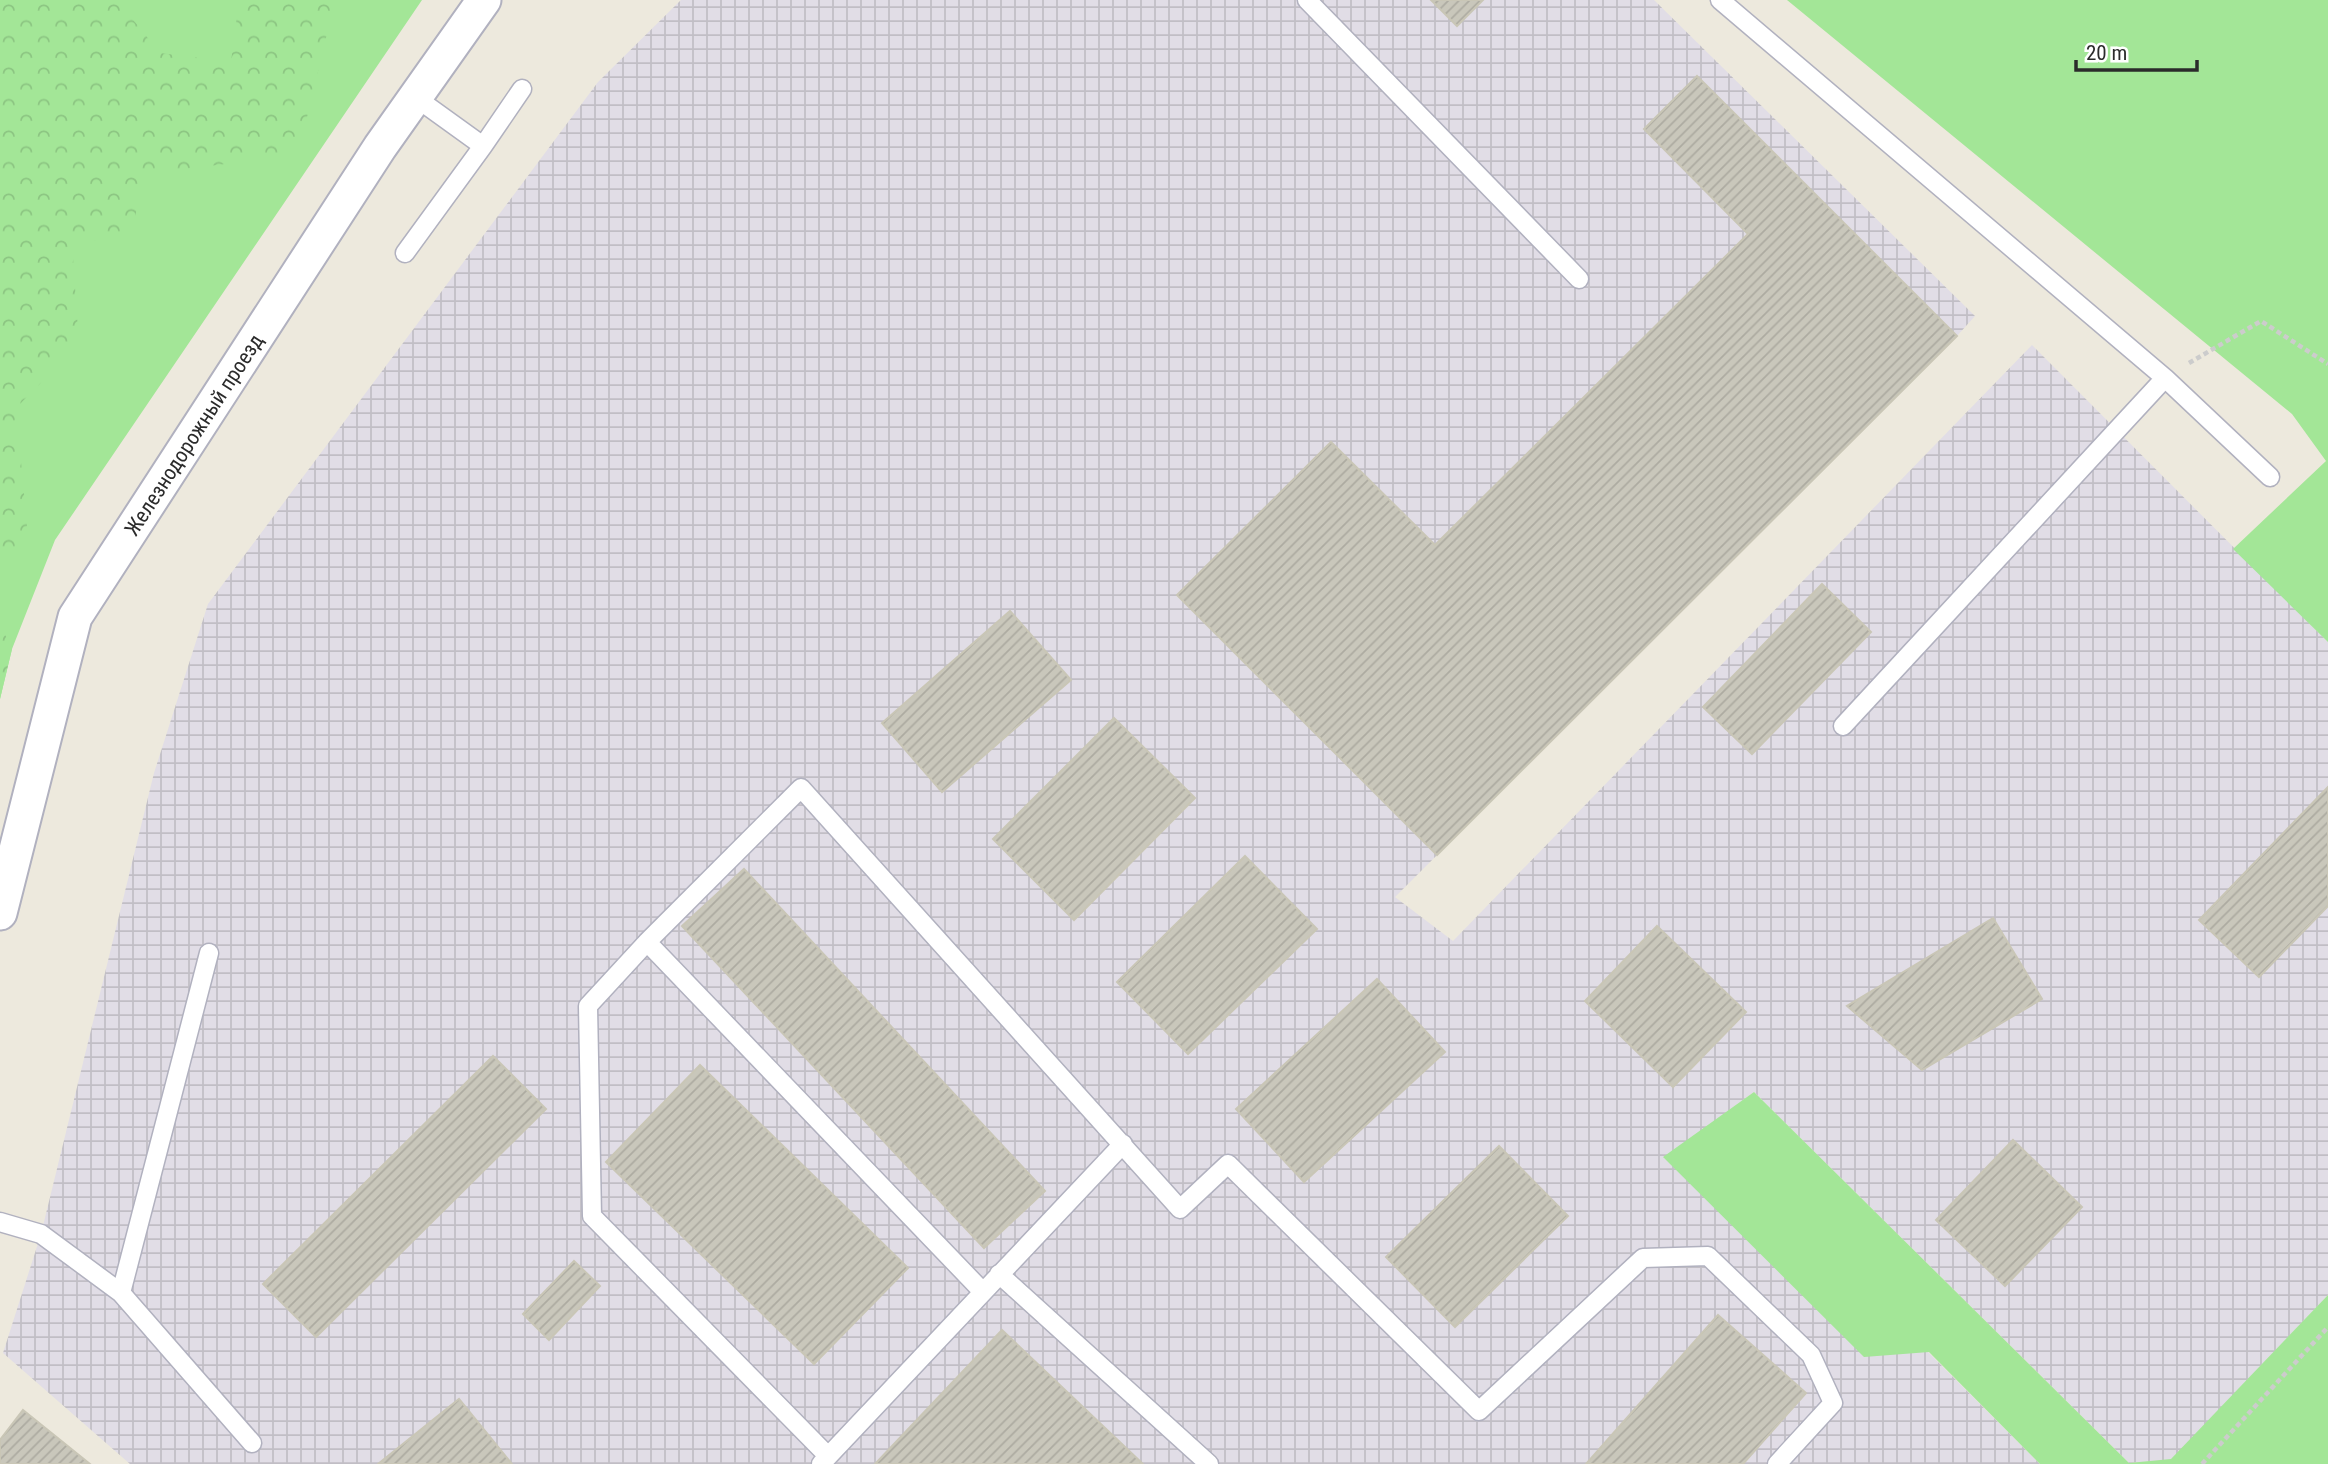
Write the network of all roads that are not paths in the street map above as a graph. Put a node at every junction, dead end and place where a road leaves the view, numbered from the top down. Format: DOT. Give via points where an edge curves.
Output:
graph roads {
  1 [pos="484,0"];
  2 [pos="1307,0"];
  3 [pos="1720,0"];
  4 [pos="522,89"];
  5 [pos="415,97"];
  6 [pos="483,146"];
  7 [pos="405,253"];
  8 [pos="1579,279"];
  9 [pos="2165,378"];
  10 [pos="2270,477"];
  11 [pos="1843,726"];
  12 [pos="0,913"];
  13 [pos="647,942"];
  14 [pos="209,953"];
  15 [pos="1122,1144"];
  16 [pos="0,1222"];
  17 [pos="999,1274"];
  18 [pos="983,1292"];
  19 [pos="121,1293"];
  20 [pos="252,1443"];
  21 [pos="824,1460"];
  22 [pos="1209,1464"];
  23 [pos="1777,1464"];
  1 -- 5 [label="street, Железнодорожный проезд"];
  2 -- 8 [label="lane"];
  3 -- 9 [label="lane"];
  4 -- 6 [label="lane"];
  5 -- 6 [label="lane"];
  5 -- 12 [label="street, Железнодорожный проезд" via="75,617"];
  6 -- 7 [label="lane"];
  9 -- 10 [label="lane"];
  9 -- 11 [label="lane"];
  13 -- 15 [label="lane" via="801,788"];
  13 -- 18 [label="lane"];
  13 -- 21 [label="lane" via="587,1006 592,1216"];
  14 -- 19 [label="lane"];
  15 -- 17 [label="lane"];
  15 -- 23 [label="lane" via="1180,1209 1228,1164 1479,1411 1643,1258 1708,1256 1811,1355 1833,1403"];
  16 -- 19 [label="lane" via="41,1234"];
  17 -- 18 [label="lane"];
  17 -- 22 [label="lane"];
  18 -- 21 [label="lane"];
  19 -- 20 [label="lane"];
}
